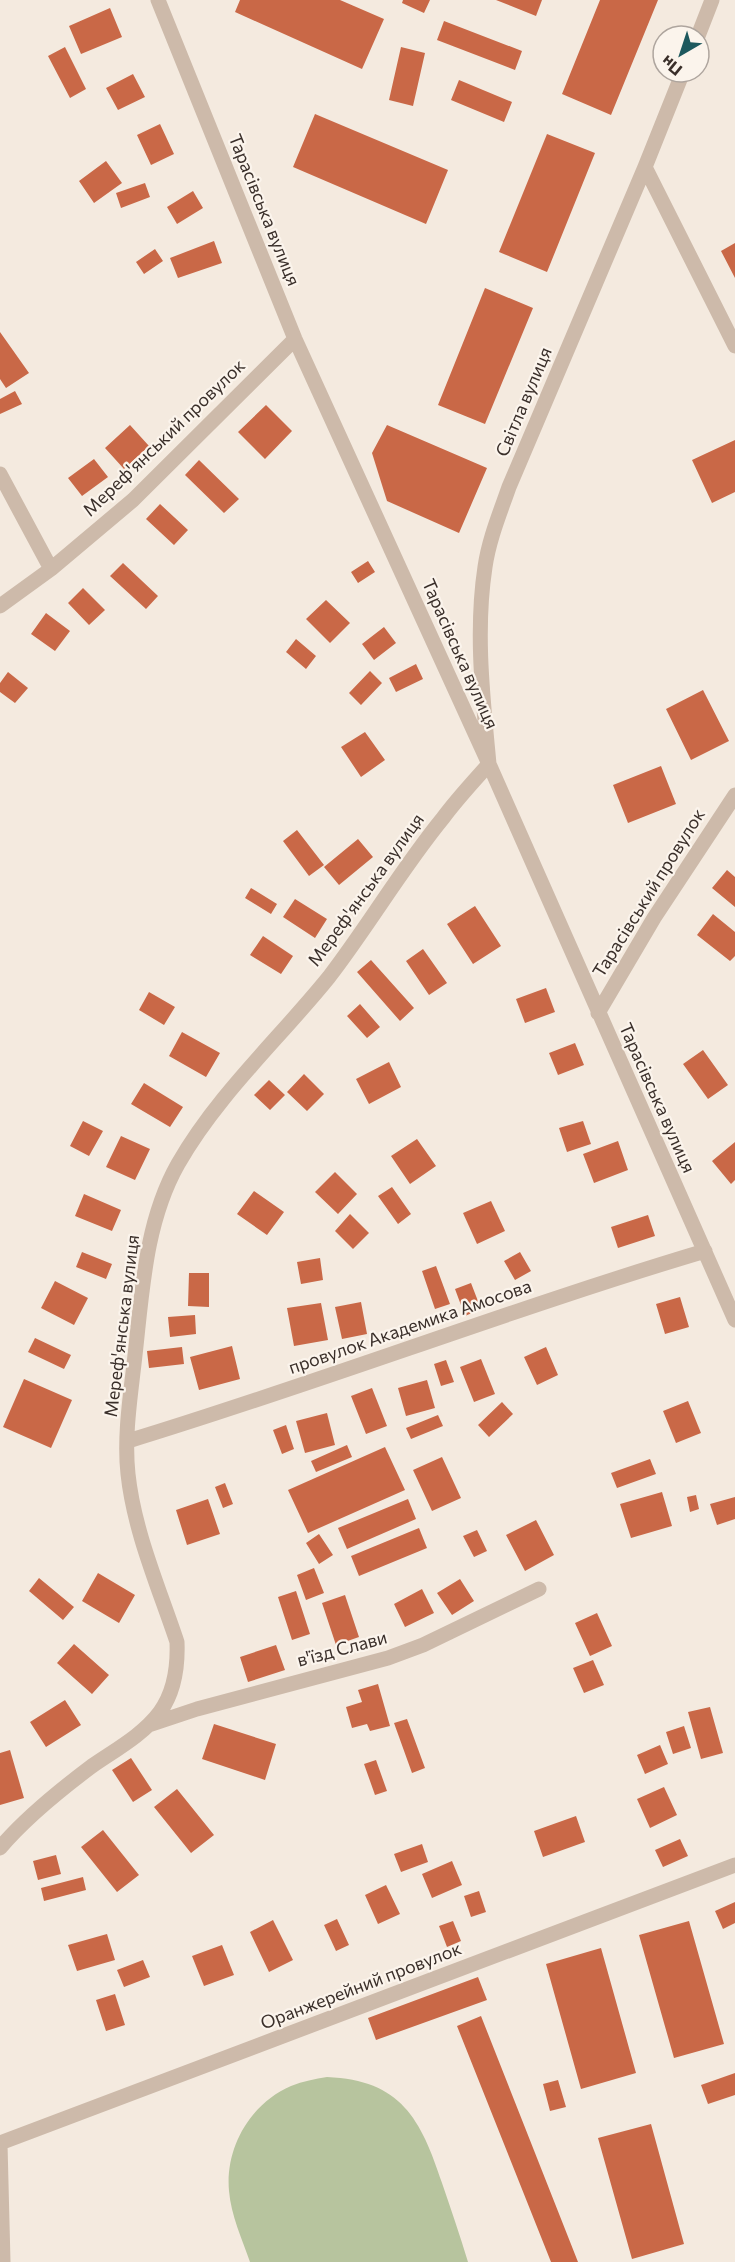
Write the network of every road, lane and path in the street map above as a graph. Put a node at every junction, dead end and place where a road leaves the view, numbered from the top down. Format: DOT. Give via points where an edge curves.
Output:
graph roads {
  1 [pos="159,0"];
  2 [pos="712,0"];
  3 [pos="703,24"];
  4 [pos="678,84"];
  5 [pos="645,167"];
  6 [pos="295,339"];
  7 [pos="735,346"];
  8 [pos="0,474"];
  9 [pos="51,569"];
  10 [pos="0,606"];
  11 [pos="489,764"];
  12 [pos="735,795"];
  13 [pos="598,1013"];
  14 [pos="705,1251"];
  15 [pos="735,1320"];
  16 [pos="128,1441"];
  17 [pos="539,1590"];
  18 [pos="148,1725"];
  19 [pos="0,1848"];
  20 [pos="735,1865"];
  21 [pos="0,2143"];
  22 [pos="3,2262"];
  1 -- 6 [label="street, Тарасівська вулиця"];
  2 -- 3 [label="street"];
  4 -- 5 [label="street, Світла вулиця"];
  5 -- 7 [label="street"];
  5 -- 11 [label="street, Світла вулиця" via="492,534 485,567 480,657"];
  6 -- 9 [label="street, Мереф'янський провулок" via="141,493"];
  6 -- 11 [label="street, Тарасівська вулиця"];
  8 -- 9 [label="street"];
  9 -- 10 [label="street, Мереф'янський провулок"];
  11 -- 13 [label="street, Тарасівська вулиця"];
  11 -- 16 [label="street, Мереф'янська вулиця" via="442,818 334,970 202,1126 178,1164 152,1233"];
  12 -- 13 [label="street, Тарасівський провулок" via="654,918"];
  13 -- 14 [label="street, Тарасівська вулиця"];
  14 -- 15 [label="street, Тарасівська вулиця"];
  14 -- 16 [label="street, провулок Академика Амосова" via="583,1288"];
  16 -- 18 [label="street, Мереф'янська вулиця" via="128,1473 136,1518 177,1642 175,1678 160,1711"];
  17 -- 18 [label="street, в'їзд Слави" via="388,1658"];
  18 -- 19 [label="street, Мереф'янська вулиця" via="62,1788"];
  20 -- 21 [label="street, Оранжерейний провулок"];
  21 -- 22 [label="street"];
}
